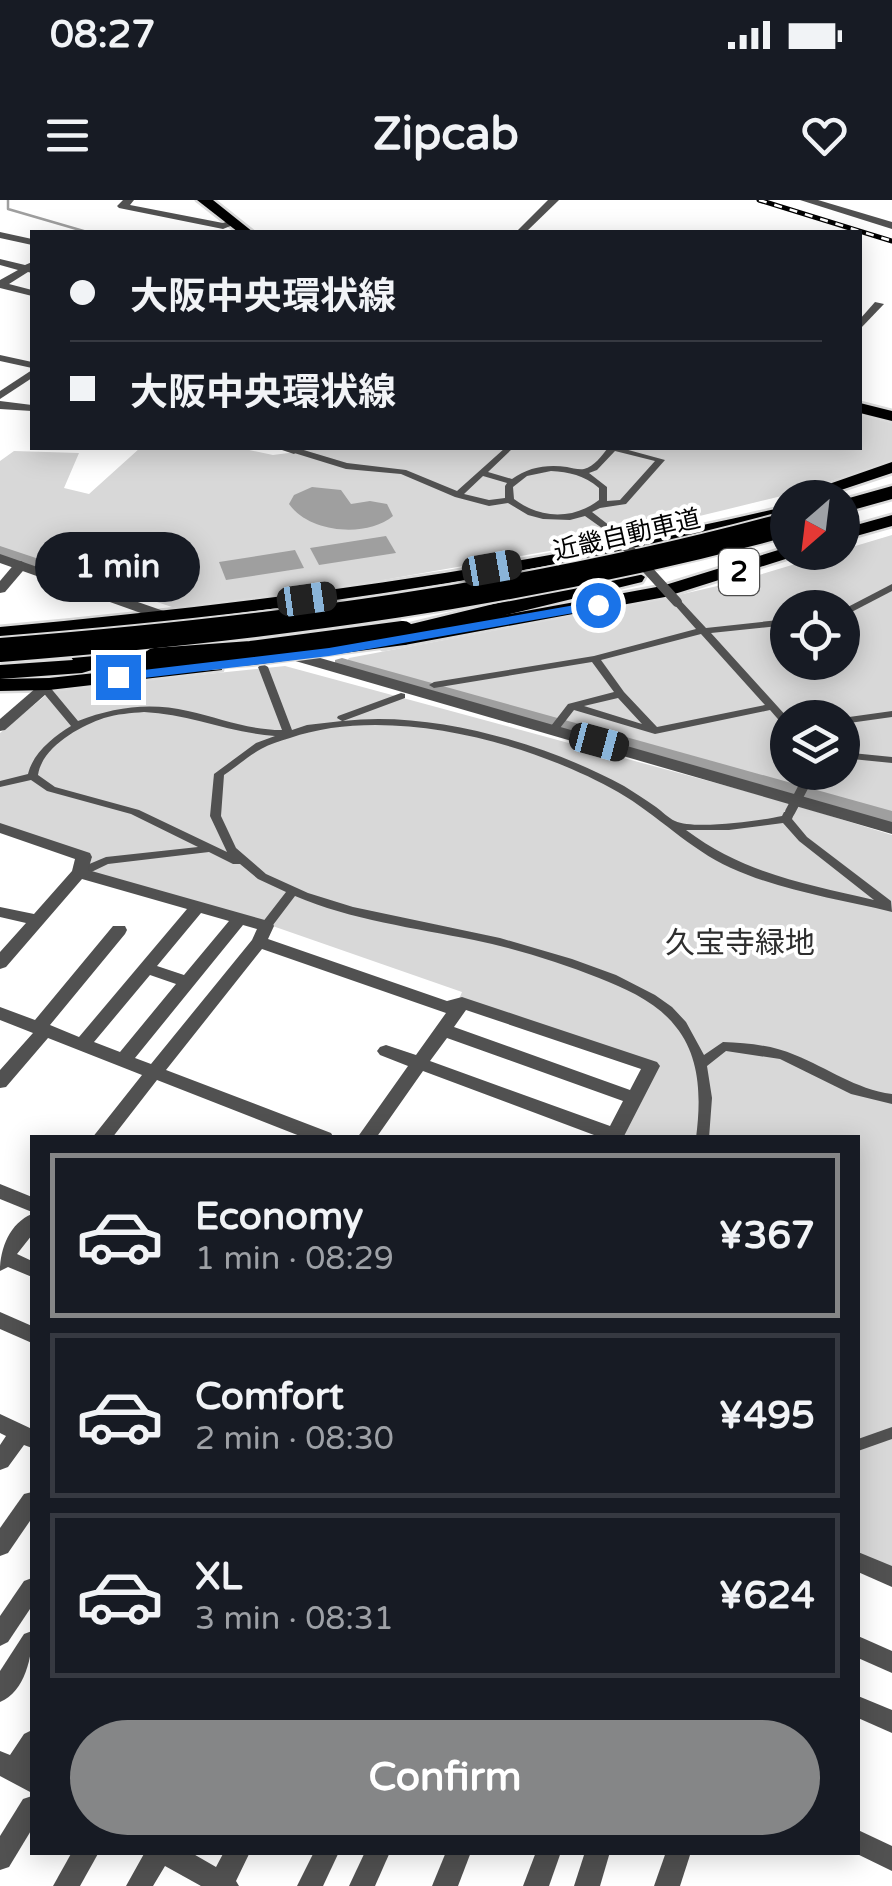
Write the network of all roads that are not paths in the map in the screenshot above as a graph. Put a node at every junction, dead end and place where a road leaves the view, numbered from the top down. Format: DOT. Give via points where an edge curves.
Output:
graph roads {
  1 [pos="130,200"];
  2 [pos="204,200"];
  3 [pos="554,200"];
  4 [pos="806,200"];
  5 [pos="892,226"];
  6 [pos="229,228"];
  7 [pos="523,230"];
  8 [pos="0,234"];
  9 [pos="30,242"];
  10 [pos="0,262"];
  11 [pos="30,268"];
  12 [pos="30,269"];
  13 [pos="1,284"];
  14 [pos="30,293"];
  15 [pos="879,304"];
  16 [pos="862,324"];
  17 [pos="0,358"];
  18 [pos="30,364"];
  19 [pos="30,374"];
  20 [pos="0,396"];
  21 [pos="0,405"];
  22 [pos="30,408"];
  23 [pos="862,408"];
  24 [pos="892,416"];
  25 [pos="291,450"];
  26 [pos="507,450"];
  27 [pos="610,450"];
  28 [pos="620,450"];
  29 [pos="892,467"];
  30 [pos="582,473"];
  31 [pos="482,474"];
  32 [pos="853,480"];
  33 [pos="892,480"];
  34 [pos="512,482"];
  35 [pos="860,490"];
  36 [pos="892,492"];
  37 [pos="458,495"];
  38 [pos="510,500"];
  39 [pos="860,502"];
  40 [pos="599,505"];
  41 [pos="770,506"];
  42 [pos="892,506"];
  43 [pos="586,512"];
  44 [pos="770,515"];
  45 [pos="860,516"];
  46 [pos="892,520"];
  47 [pos="770,529"];
  48 [pos="892,529"];
  49 [pos="860,530"];
  50 [pos="662,536"];
  51 [pos="860,539"];
  52 [pos="770,543"];
  53 [pos="0,558"];
  54 [pos="770,559"];
  55 [pos="21,565"];
  56 [pos="770,565"];
  57 [pos="634,577"];
  58 [pos="892,587"];
  59 [pos="0,589"];
  60 [pos="671,597"];
  61 [pos="860,604"];
  62 [pos="166,617"];
  63 [pos="770,624"];
  64 [pos="702,631"];
  65 [pos="0,633"];
  66 [pos="0,650"];
  67 [pos="291,657"];
  68 [pos="595,659"];
  69 [pos="0,664"];
  70 [pos="264,667"];
  71 [pos="0,679"];
  72 [pos="434,685"];
  73 [pos="47,686"];
  74 [pos="620,694"];
  75 [pos="401,696"];
  76 [pos="770,705"];
  77 [pos="572,706"];
  78 [pos="770,707"];
  79 [pos="892,714"];
  80 [pos="860,718"];
  81 [pos="328,724"];
  82 [pos="76,725"];
  83 [pos="556,726"];
  84 [pos="0,727"];
  85 [pos="655,731"];
  86 [pos="288,734"];
  87 [pos="860,757"];
  88 [pos="892,760"];
  89 [pos="33,776"];
  90 [pos="0,784"];
  91 [pos="801,790"];
  92 [pos="788,816"];
  93 [pos="672,824"];
  94 [pos="0,828"];
  95 [pos="892,828"];
  96 [pos="210,849"];
  97 [pos="237,861"];
  98 [pos="79,873"];
  99 [pos="293,891"];
  100 [pos="199,905"];
  101 [pos="891,908"];
  102 [pos="0,912"];
  103 [pos="240,918"];
  104 [pos="36,920"];
  105 [pos="119,930"];
  106 [pos="262,934"];
  107 [pos="0,962"];
  108 [pos="146,968"];
  109 [pos="188,982"];
  110 [pos="462,1003"];
  111 [pos="0,1013"];
  112 [pos="41,1029"];
  113 [pos="443,1030"];
  114 [pos="82,1046"];
  115 [pos="386,1051"];
  116 [pos="123,1061"];
  117 [pos="702,1063"];
  118 [pos="419,1064"];
  119 [pos="154,1074"];
  120 [pos="0,1082"];
  121 [pos="634,1098"];
  122 [pos="892,1098"];
  123 [pos="103,1135"];
  124 [pos="318,1135"];
  125 [pos="368,1135"];
  126 [pos="611,1135"];
  127 [pos="615,1135"];
  128 [pos="702,1135"];
  129 [pos="0,1191"];
  130 [pos="30,1204"];
  131 [pos="30,1224"];
  132 [pos="2,1260"];
  133 [pos="30,1268"];
  134 [pos="0,1320"];
  135 [pos="30,1334"];
  136 [pos="0,1423"];
  137 [pos="892,1432"];
  138 [pos="27,1436"];
  139 [pos="860,1443"];
  140 [pos="0,1461"];
  141 [pos="30,1503"];
  142 [pos="0,1546"];
  143 [pos="860,1563"];
  144 [pos="892,1577"];
  145 [pos="30,1591"];
  146 [pos="0,1635"];
  147 [pos="30,1645"];
  148 [pos="860,1648"];
  149 [pos="892,1662"];
  150 [pos="0,1691"];
  151 [pos="860,1708"];
  152 [pos="892,1722"];
  153 [pos="30,1745"];
  154 [pos="15,1771"];
  155 [pos="30,1811"];
  156 [pos="860,1843"];
  157 [pos="85,1855"];
  158 [pos="160,1855"];
  159 [pos="168,1855"];
  160 [pos="237,1855"];
  161 [pos="325,1855"];
  162 [pos="377,1855"];
  163 [pos="459,1855"];
  164 [pos="548,1855"];
  165 [pos="597,1855"];
  166 [pos="677,1855"];
  167 [pos="0,1858"];
  168 [pos="892,1859"];
  169 [pos="223,1885"];
  170 [pos="66,1886"];
  171 [pos="138,1886"];
  172 [pos="310,1886"];
  173 [pos="362,1886"];
  174 [pos="445,1886"];
  175 [pos="536,1886"];
  176 [pos="586,1886"];
  177 [pos="667,1886"];
  1 -- 6 [label="street" via="122,206"];
  2 -- 6 [label="main road"];
  3 -- 7 [label="street"];
  4 -- 5 [label="street"];
  8 -- 9 [label="street"];
  10 -- 11 [label="street"];
  12 -- 13 [label="street"];
  13 -- 14 [label="street"];
  15 -- 16 [label="street"];
  17 -- 18 [label="street"];
  19 -- 20 [label="street"];
  21 -- 22 [label="street"];
  23 -- 24 [label="main road"];
  25 -- 37 [label="street" via="346,466 403,472"];
  26 -- 31 [label="street"];
  27 -- 30 [label="street"];
  28 -- 40 [label="street" via="661,460 623,502"];
  29 -- 32 [label="main road"];
  30 -- 34 [label="street" via="542,469"];
  30 -- 40 [label="street" via="603,487"];
  31 -- 34 [label="street"];
  31 -- 37 [label="street"];
  33 -- 35 [label="main road"];
  34 -- 38 [label="street"];
  36 -- 39 [label="highway"];
  37 -- 38 [label="street"];
  38 -- 43 [label="street" via="542,516"];
  40 -- 43 [label="street"];
  41 -- 50 [label="main road, 2"];
  42 -- 45 [label="highway"];
  43 -- 60 [label="street, bridge"];
  44 -- 50 [label="main road, 2"];
  46 -- 49 [label="main road"];
  47 -- 66 [label="highway, 近畿自動車道, bridge" via="623,566 406,607"];
  48 -- 51 [label="main road"];
  50 -- 62 [label="main road, 2" via="382,588"];
  52 -- 57 [label="highway, 近畿自動車道"];
  53 -- 55 [label="street"];
  54 -- 60 [label="main road, 2"];
  55 -- 59 [label="street"];
  55 -- 62 [label="street"];
  56 -- 60 [label="main road, 2"];
  57 -- 69 [label="highway, 近畿自動車道" via="337,631"];
  57 -- 71 [label="highway, bridge" via="403,633 251,654 155,660 82,644 83,665"];
  58 -- 61 [label="street"];
  60 -- 64 [label="street"];
  60 -- 67 [label="main road, 2"];
  62 -- 65 [label="main road, 2"];
  62 -- 67 [label="street"];
  63 -- 64 [label="street"];
  64 -- 68 [label="street"];
  64 -- 76 [label="street"];
  67 -- 73 [label="main road, 2"];
  67 -- 95 [label="street"];
  68 -- 72 [label="street"];
  68 -- 74 [label="street"];
  70 -- 86 [label="street"];
  71 -- 73 [label="highway"];
  73 -- 82 [label="street"];
  73 -- 84 [label="street"];
  74 -- 77 [label="street"];
  74 -- 85 [label="street"];
  75 -- 81 [label="street"];
  77 -- 83 [label="street"];
  77 -- 85 [label="street"];
  78 -- 85 [label="street"];
  79 -- 80 [label="street"];
  81 -- 86 [label="street"];
  81 -- 93 [label="street" via="404,723 517,747 597,777"];
  82 -- 86 [label="street" via="109,713 160,710 264,735"];
  82 -- 89 [label="street" via="38,759"];
  86 -- 97 [label="street" via="263,742 219,774 212,811"];
  87 -- 88 [label="street"];
  89 -- 90 [label="street"];
  89 -- 96 [label="street" via="51,790 135,812"];
  91 -- 92 [label="street, bridge"];
  92 -- 93 [label="street" via="714,828"];
  92 -- 101 [label="street" via="803,839"];
  93 -- 101 [label="street" via="703,850 756,874"];
  94 -- 98 [label="street" via="84,857"];
  96 -- 97 [label="street"];
  96 -- 98 [label="street" via="106,861"];
  97 -- 99 [label="street"];
  98 -- 100 [label="street"];
  98 -- 104 [label="street"];
  99 -- 106 [label="street"];
  99 -- 117 [label="street" via="350,911 482,938 624,984 678,1021"];
  100 -- 103 [label="street"];
  100 -- 108 [label="street"];
  102 -- 104 [label="street"];
  103 -- 106 [label="street"];
  103 -- 109 [label="street"];
  104 -- 107 [label="street"];
  105 -- 112 [label="street"];
  106 -- 110 [label="street" via="446,1007"];
  106 -- 119 [label="street"];
  108 -- 109 [label="street"];
  108 -- 114 [label="street"];
  109 -- 116 [label="street"];
  110 -- 113 [label="street"];
  110 -- 121 [label="street" via="651,1066"];
  111 -- 112 [label="street"];
  112 -- 114 [label="street"];
  112 -- 120 [label="street"];
  113 -- 118 [label="street"];
  113 -- 121 [label="street"];
  114 -- 116 [label="street"];
  115 -- 118 [label="street"];
  116 -- 119 [label="street"];
  117 -- 122 [label="street" via="724,1046 766,1050 858,1093"];
  117 -- 128 [label="street" via="708,1087"];
  118 -- 125 [label="street"];
  118 -- 126 [label="street"];
  119 -- 123 [label="street"];
  119 -- 124 [label="street"];
  121 -- 127 [label="street"];
  129 -- 130 [label="street"];
  131 -- 132 [label="street"];
  132 -- 133 [label="street"];
  134 -- 135 [label="street"];
  136 -- 138 [label="street"];
  137 -- 139 [label="street"];
  138 -- 140 [label="street"];
  141 -- 142 [label="street"];
  143 -- 144 [label="street"];
  145 -- 146 [label="street"];
  147 -- 150 [label="street"];
  148 -- 149 [label="street"];
  151 -- 152 [label="street"];
  153 -- 154 [label="street"];
  155 -- 167 [label="street"];
  156 -- 168 [label="street"];
  157 -- 170 [label="street"];
  158 -- 171 [label="street"];
  159 -- 169 [label="street"];
  160 -- 169 [label="street"];
  161 -- 172 [label="street"];
  162 -- 173 [label="street"];
  163 -- 174 [label="street"];
  164 -- 175 [label="street"];
  165 -- 176 [label="street"];
  166 -- 177 [label="street"];
}
